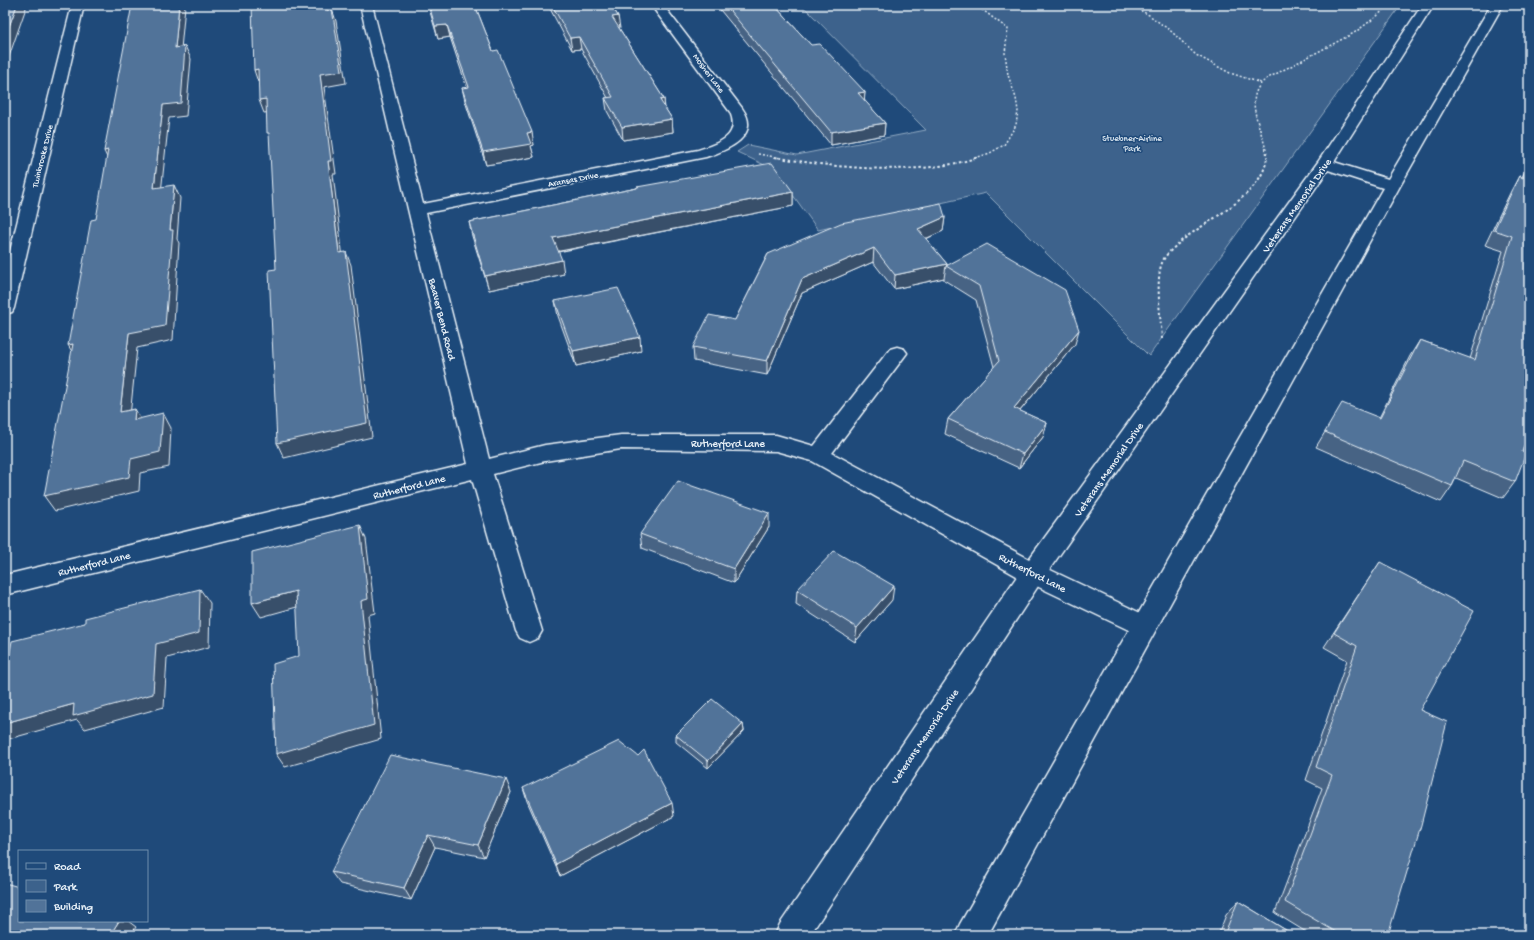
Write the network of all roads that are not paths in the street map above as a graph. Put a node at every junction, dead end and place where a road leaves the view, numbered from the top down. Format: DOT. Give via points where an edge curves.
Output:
graph roads {
  1 [pos="78,5"];
  2 [pos="366,5"];
  3 [pos="658,5"];
  4 [pos="1428,5"];
  5 [pos="1496,5"];
  6 [pos="728,143"];
  7 [pos="1325,164"];
  8 [pos="1392,186"];
  9 [pos="416,210"];
  10 [pos="5,308"];
  11 [pos="897,353"];
  12 [pos="819,455"];
  13 [pos="480,468"];
  14 [pos="1033,573"];
  15 [pos="5,585"];
  16 [pos="1144,626"];
  17 [pos="529,630"];
  18 [pos="791,935"];
  19 [pos="971,935"];
  1 -- 10 [label="street, Twinbrooke Drive"];
  2 -- 9 [label="street, Beaver Bend Road"];
  3 -- 6 [label="street, Mosher Lane" via="737,111 742,124 739,132"];
  4 -- 7 [label="street, Veterans Memorial Drive"];
  5 -- 8 [label="street"];
  6 -- 9 [label="street, Aransas Drive" via="701,154"];
  7 -- 8 [label="street"];
  7 -- 14 [label="street, Veterans Memorial Drive"];
  8 -- 16 [label="street"];
  9 -- 13 [label="street, Beaver Bend Road"];
  11 -- 12 [label="street"];
  12 -- 13 [label="street, Rutherford Lane" via="776,443 621,442 544,452"];
  12 -- 14 [label="street, Rutherford Lane"];
  13 -- 15 [label="street, Rutherford Lane"];
  13 -- 17 [label="street, Beaver Bend Road"];
  14 -- 16 [label="street, Rutherford Lane"];
  14 -- 18 [label="street, Veterans Memorial Drive"];
  16 -- 19 [label="street"];
}
